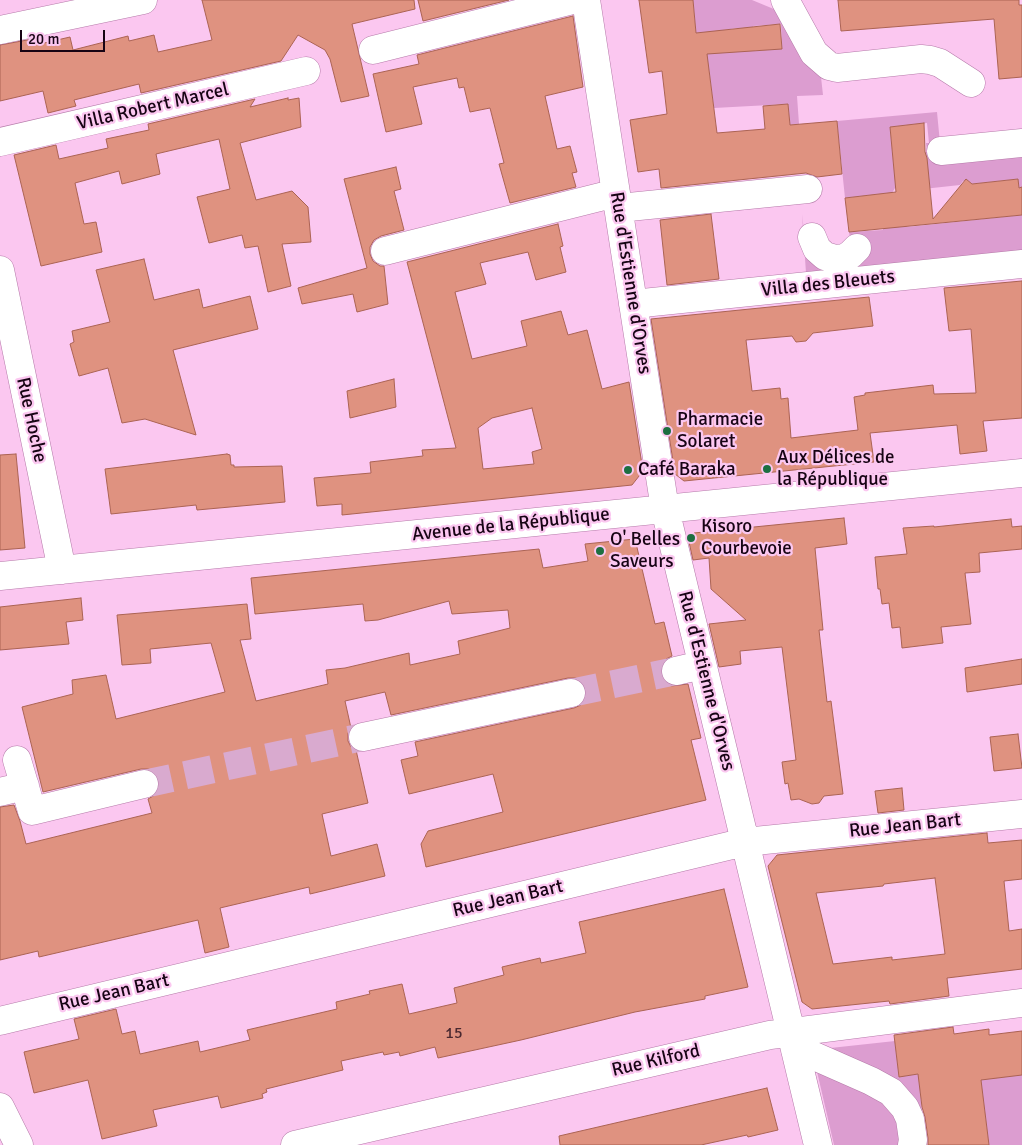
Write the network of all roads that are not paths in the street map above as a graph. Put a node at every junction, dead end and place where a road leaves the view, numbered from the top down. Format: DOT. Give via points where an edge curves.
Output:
graph roads {
  1 [pos="143,0"];
  2 [pos="573,0"];
  3 [pos="586,0"];
  4 [pos="785,0"];
  5 [pos="0,30"];
  6 [pos="373,50"];
  7 [pos="306,71"];
  8 [pos="971,83"];
  9 [pos="0,142"];
  10 [pos="1022,143"];
  11 [pos="941,151"];
  12 [pos="802,190"];
  13 [pos="617,201"];
  14 [pos="812,237"];
  15 [pos="857,248"];
  16 [pos="385,251"];
  17 [pos="1022,264"];
  18 [pos="0,270"];
  19 [pos="633,304"];
  20 [pos="1022,473"];
  21 [pos="665,509"];
  22 [pos="62,570"];
  23 [pos="0,576"];
  24 [pos="702,665"];
  25 [pos="676,671"];
  26 [pos="571,693"];
  27 [pos="363,737"];
  28 [pos="17,760"];
  29 [pos="144,784"];
  30 [pos="12,789"];
  31 [pos="1022,814"];
  32 [pos="745,842"];
  33 [pos="1022,1003"];
  34 [pos="0,1021"];
  35 [pos="793,1041"];
  36 [pos="0,1107"];
  37 [pos="20,1145"];
  38 [pos="295,1145"];
  39 [pos="818,1145"];
  40 [pos="912,1145"];
  1 -- 5 [label="street"];
  2 -- 6 [label="street"];
  3 -- 13 [label="street, Rue d'Estienne d'Orves"];
  4 -- 8 [label="street" via="814,53 829,66 930,60"];
  7 -- 9 [label="street, Villa Robert Marcel"];
  10 -- 11 [label="street"];
  12 -- 13 [label="street"];
  13 -- 16 [label="street"];
  13 -- 19 [label="street, Rue d'Estienne d'Orves"];
  14 -- 15 [label="street" via="817,249 835,259 844,258"];
  17 -- 19 [label="street, Villa des Bleuets"];
  18 -- 22 [label="street, Rue Hoche"];
  19 -- 21 [label="street, Rue d'Estienne d'Orves"];
  20 -- 21 [label="street, Avenue de la République"];
  21 -- 22 [label="street, Avenue de la République"];
  21 -- 24 [label="street, Rue d'Estienne d'Orves"];
  22 -- 23 [label="street, Avenue de la République"];
  24 -- 25 [label="street"];
  24 -- 32 [label="street, Rue d'Estienne d'Orves"];
  26 -- 27 [label="street"];
  28 -- 30 [label="street"];
  29 -- 30 [label="street" via="32,811"];
  31 -- 32 [label="street, Rue Jean Bart"];
  32 -- 34 [label="street, Rue Jean Bart"];
  32 -- 35 [label="street, Rue d'Estienne d'Orves"];
  33 -- 35 [label="street, Rue Kilford"];
  35 -- 38 [label="street, Rue Kilford" via="770,1035"];
  35 -- 39 [label="street, Rue d'Estienne d'Orves"];
  35 -- 40 [label="street" via="812,1055 892,1092 910,1119"];
  36 -- 37 [label="street"];
}
